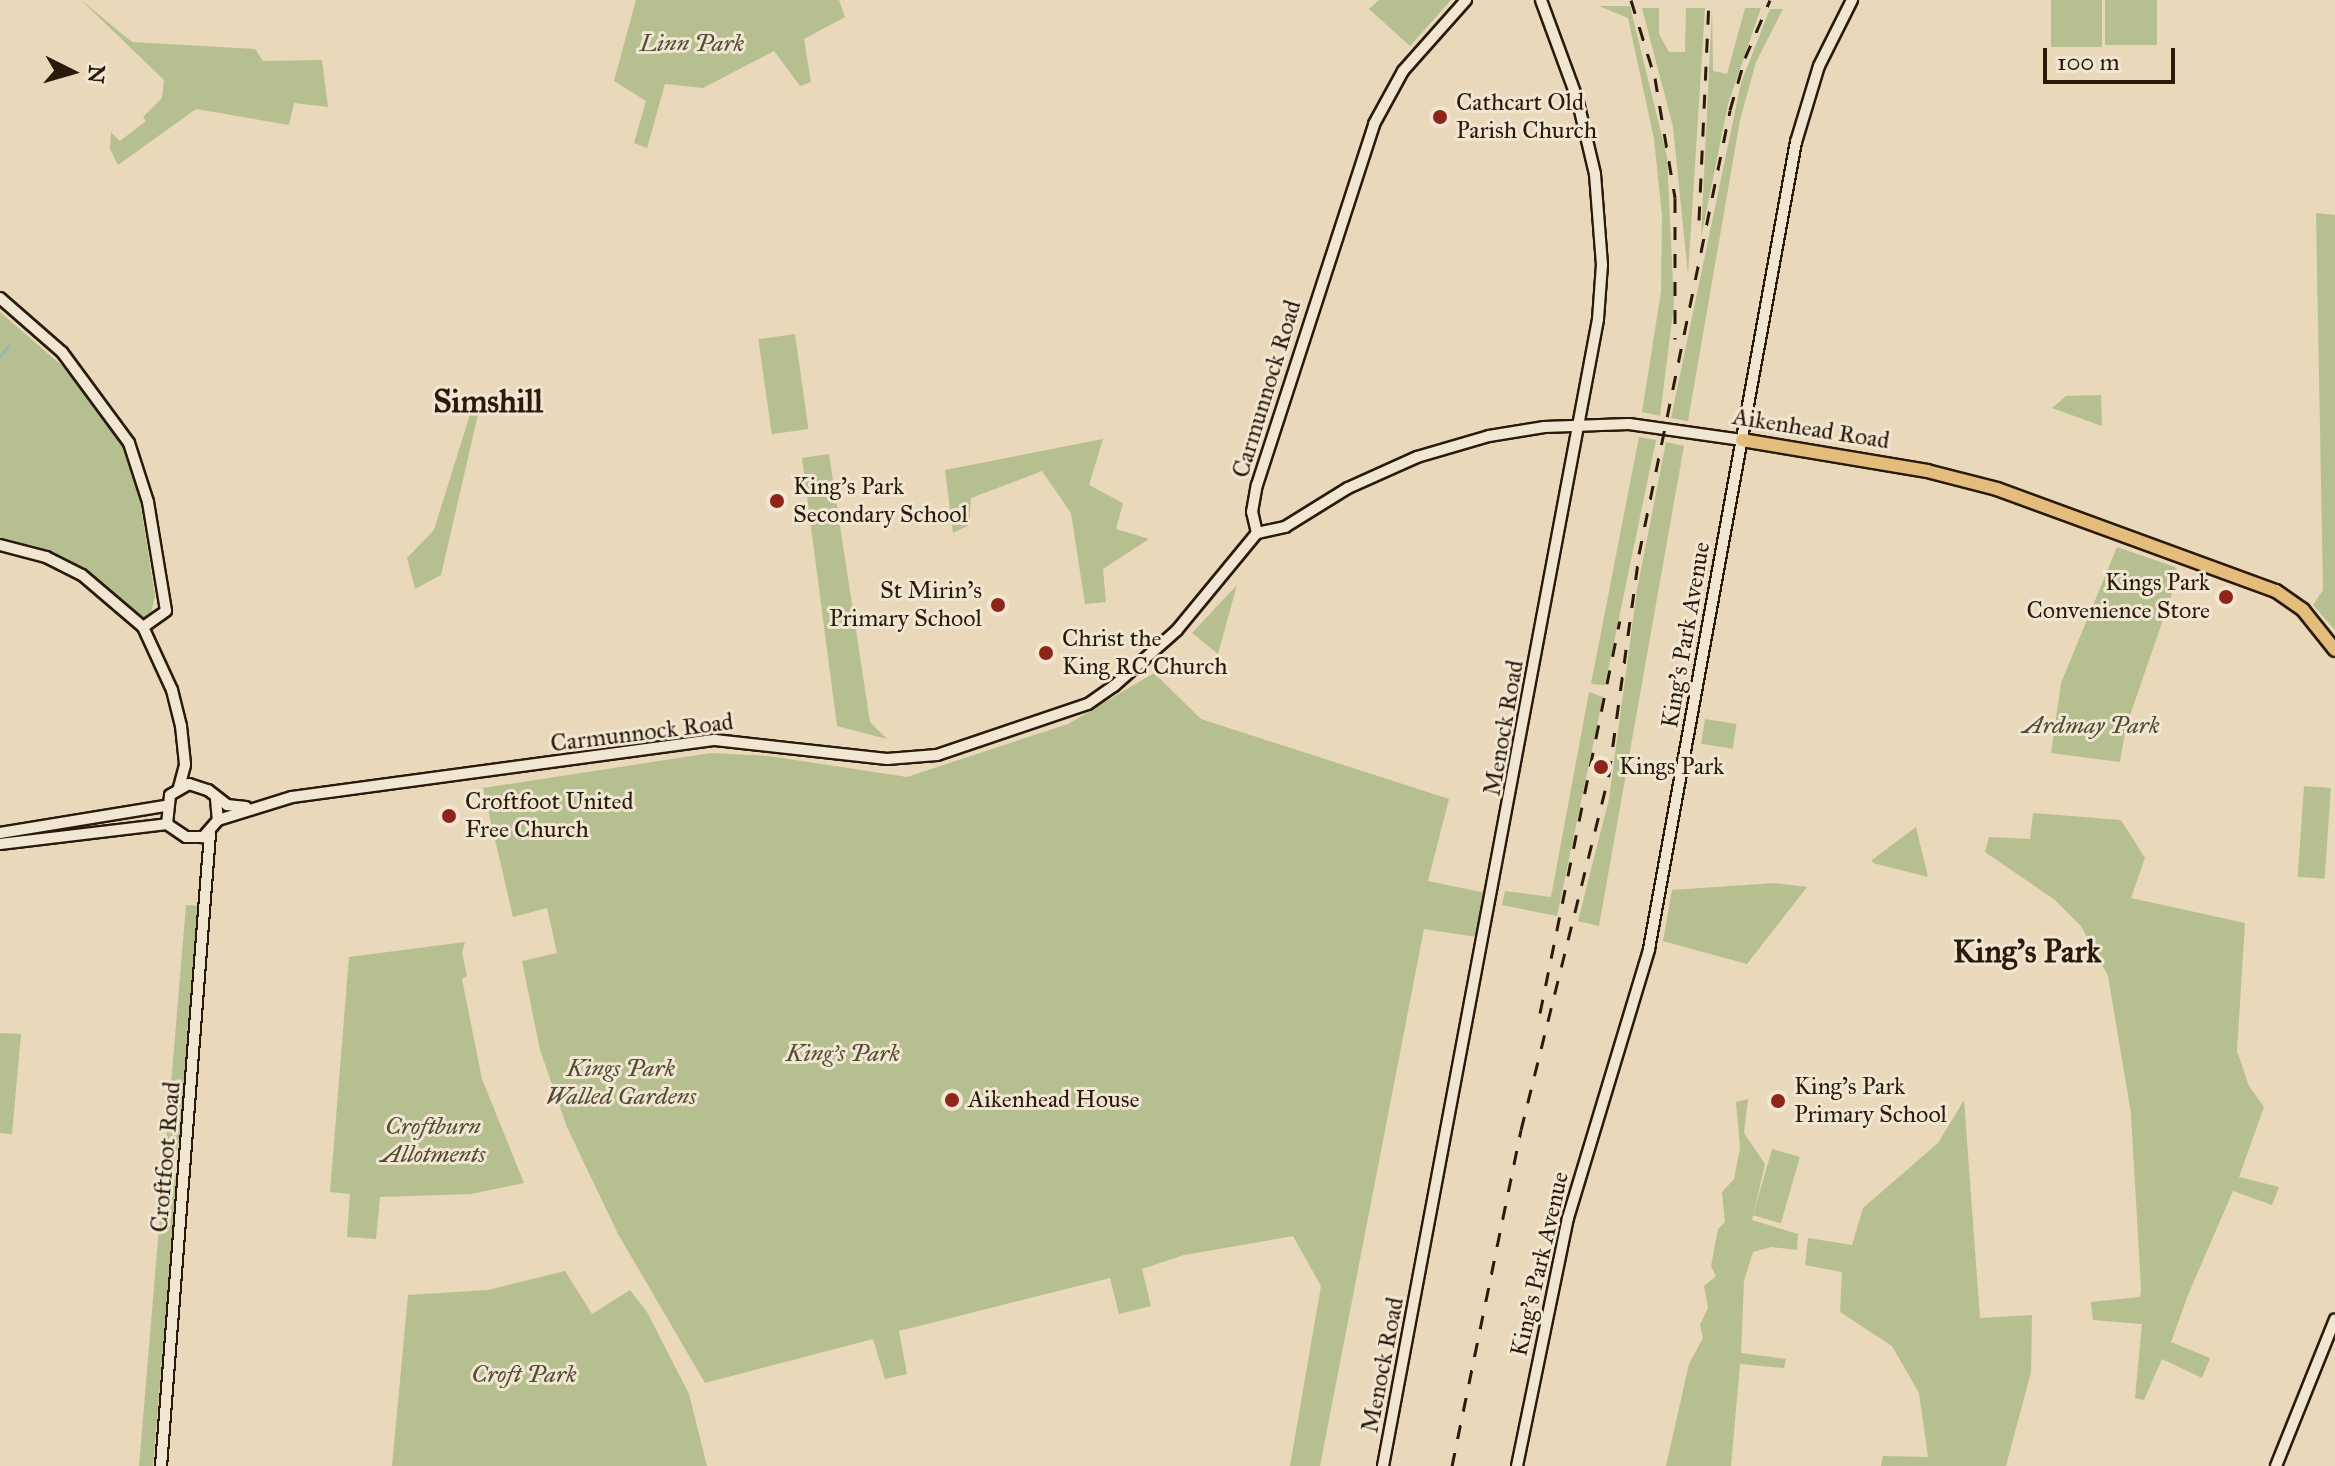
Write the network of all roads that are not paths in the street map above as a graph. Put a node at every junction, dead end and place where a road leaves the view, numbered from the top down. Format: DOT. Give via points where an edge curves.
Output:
graph roads {
  1 [pos="1466,0"];
  2 [pos="1541,0"];
  3 [pos="1852,0"];
  4 [pos="0,298"];
  5 [pos="1580,425"];
  6 [pos="1742,440"];
  7 [pos="1257,533"];
  8 [pos="0,545"];
  9 [pos="143,627"];
  10 [pos="2335,650"];
  11 [pos="185,765"];
  12 [pos="199,785"];
  13 [pos="179,788"];
  14 [pos="216,799"];
  15 [pos="165,806"];
  16 [pos="247,807"];
  17 [pos="218,820"];
  18 [pos="167,824"];
  19 [pos="0,833"];
  20 [pos="210,833"];
  21 [pos="196,839"];
  22 [pos="0,844"];
  23 [pos="209,852"];
  24 [pos="2335,1319"];
  25 [pos="161,1466"];
  26 [pos="1383,1466"];
  27 [pos="1517,1466"];
  28 [pos="2276,1466"];
  1 -- 7 [label="main road, Carmunnock Road" via="1403,71 1374,124 1257,485 1252,512"];
  2 -- 5 [label="main road, Menock Road" via="1581,112 1600,222 1598,319"];
  3 -- 6 [label="main road, King's Park Avenue" via="1806,104"];
  4 -- 9 [label="main road" via="62,352 129,443 148,502 166,611"];
  5 -- 6 [label="main road, Aikenhead Road" via="1647,425"];
  5 -- 7 [label="main road, Aikenhead Road" via="1489,436 1417,457 1348,488 1285,527"];
  5 -- 26 [label="main road, Menock Road"];
  6 -- 10 [label="main road, Aikenhead Road" via="1927,471 1997,489 2276,591 2303,610"];
  6 -- 27 [label="main road, King's Park Avenue" via="1649,949 1568,1218"];
  7 -- 16 [label="main road, Carmunnock Road" via="1152,655 1088,704 1021,730 912,760 715,740"];
  8 -- 9 [label="main road" via="46,557 82,575"];
  9 -- 11 [label="main road" via="172,690"];
  11 -- 12 [label="main road"];
  11 -- 13 [label="main road"];
  12 -- 13 [label="main road"];
  12 -- 14 [label="main road"];
  13 -- 15 [label="main road"];
  14 -- 16 [label="main road"];
  14 -- 17 [label="main road"];
  15 -- 18 [label="main road"];
  15 -- 19 [label="main road"];
  16 -- 17 [label="main road"];
  17 -- 20 [label="main road"];
  18 -- 21 [label="main road" via="173,832"];
  18 -- 22 [label="main road"];
  20 -- 21 [label="main road"];
  20 -- 23 [label="main road, Croftfoot Road"];
  21 -- 23 [label="main road"];
  23 -- 25 [label="main road, Croftfoot Road"];
  24 -- 28 [label="main road"];
}
